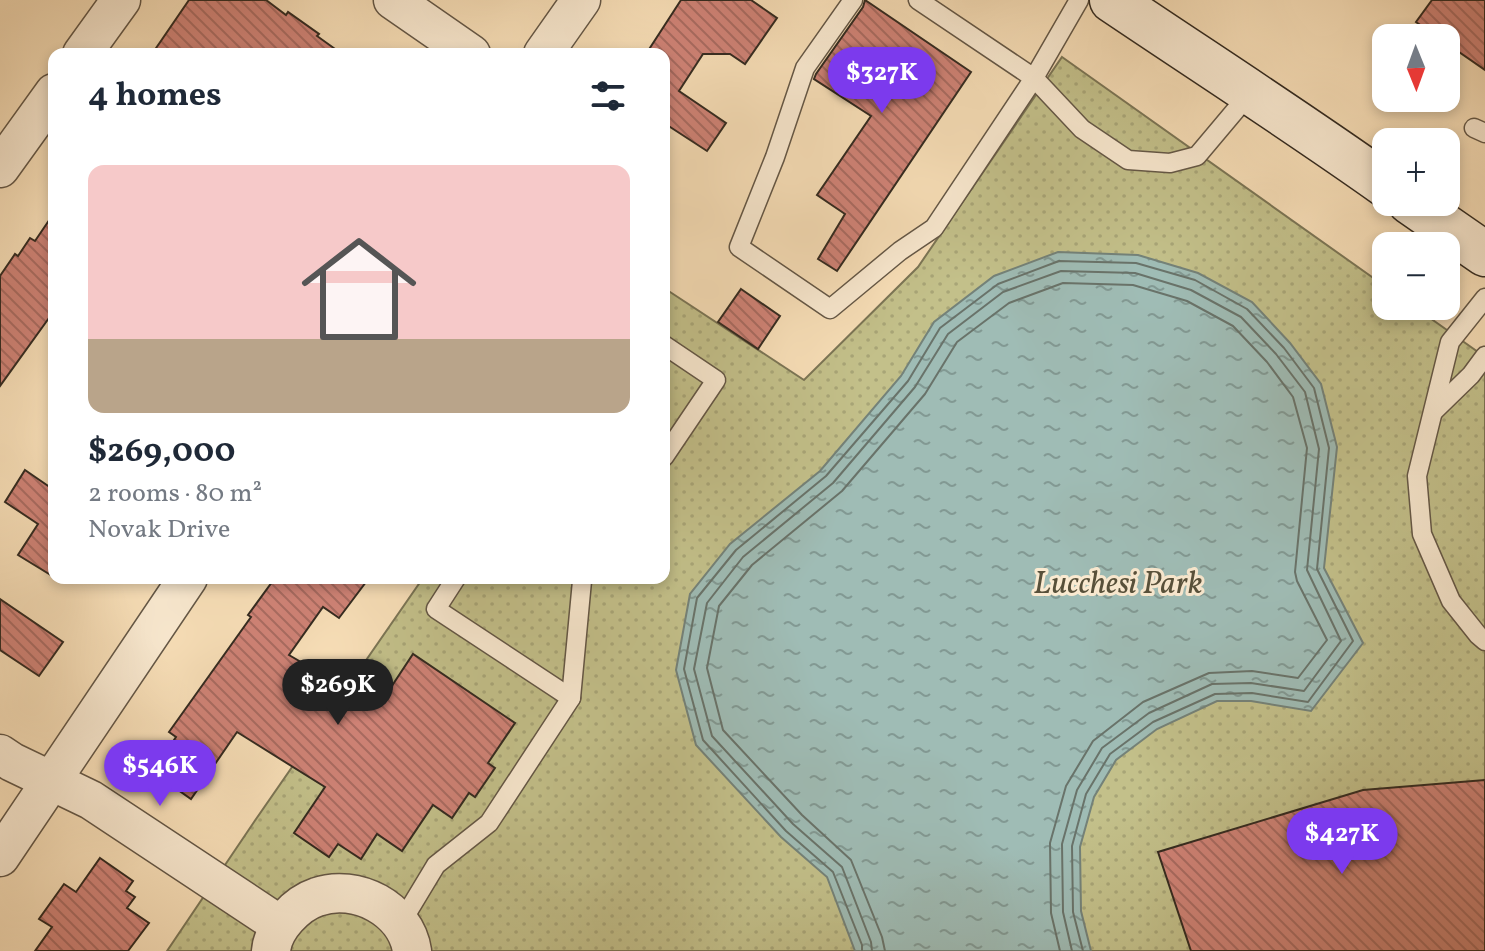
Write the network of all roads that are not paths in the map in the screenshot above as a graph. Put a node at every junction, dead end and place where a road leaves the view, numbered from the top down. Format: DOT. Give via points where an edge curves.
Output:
graph roads {
  1 [pos="121,0"];
  2 [pos="393,0"];
  3 [pos="581,0"];
  4 [pos="853,0"];
  5 [pos="918,0"];
  6 [pos="1079,0"];
  7 [pos="1112,0"];
  8 [pos="86,48"];
  9 [pos="462,48"];
  10 [pos="547,48"];
  11 [pos="1034,78"];
  12 [pos="1250,93"];
  13 [pos="48,101"];
  14 [pos="0,168"];
  15 [pos="1372,175"];
  16 [pos="1430,216"];
  17 [pos="1485,254"];
  18 [pos="1485,298"];
  19 [pos="670,349"];
  20 [pos="1485,356"];
  21 [pos="1434,411"];
  22 [pos="670,448"];
  23 [pos="184,584"];
  24 [pos="452,584"];
  25 [pos="581,584"];
  26 [pos="1485,641"];
  27 [pos="571,698"];
  28 [pos="0,754"];
  29 [pos="52,781"];
  30 [pos="0,857"];
  31 [pos="406,937"];
  32 [pos="276,938"];
  1 -- 8 [label="street"];
  2 -- 9 [label="street"];
  3 -- 10 [label="street"];
  4 -- 11 [label="lane" via="805,68 739,247 830,309 934,228"];
  5 -- 11 [label="lane"];
  6 -- 11 [label="lane"];
  7 -- 12 [label="main road"];
  11 -- 12 [label="lane" via="1082,129 1128,160 1170,163 1197,156"];
  12 -- 15 [label="main road"];
  13 -- 14 [label="street"];
  16 -- 17 [label="main road"];
  18 -- 21 [label="lane" via="1450,342"];
  19 -- 22 [label="lane" via="716,380"];
  20 -- 21 [label="lane"];
  21 -- 26 [label="lane" via="1417,476 1422,534 1451,601"];
  23 -- 29 [label="street"];
  24 -- 27 [label="lane" via="436,609"];
  25 -- 27 [label="lane"];
  27 -- 31 [label="lane" via="489,823 436,865"];
  28 -- 29 [label="street"];
  29 -- 30 [label="street"];
  29 -- 32 [label="street" via="91,800"];
  31 -- 32 [label="street" via="384,906 340,893 317,896 296,908"];
}
